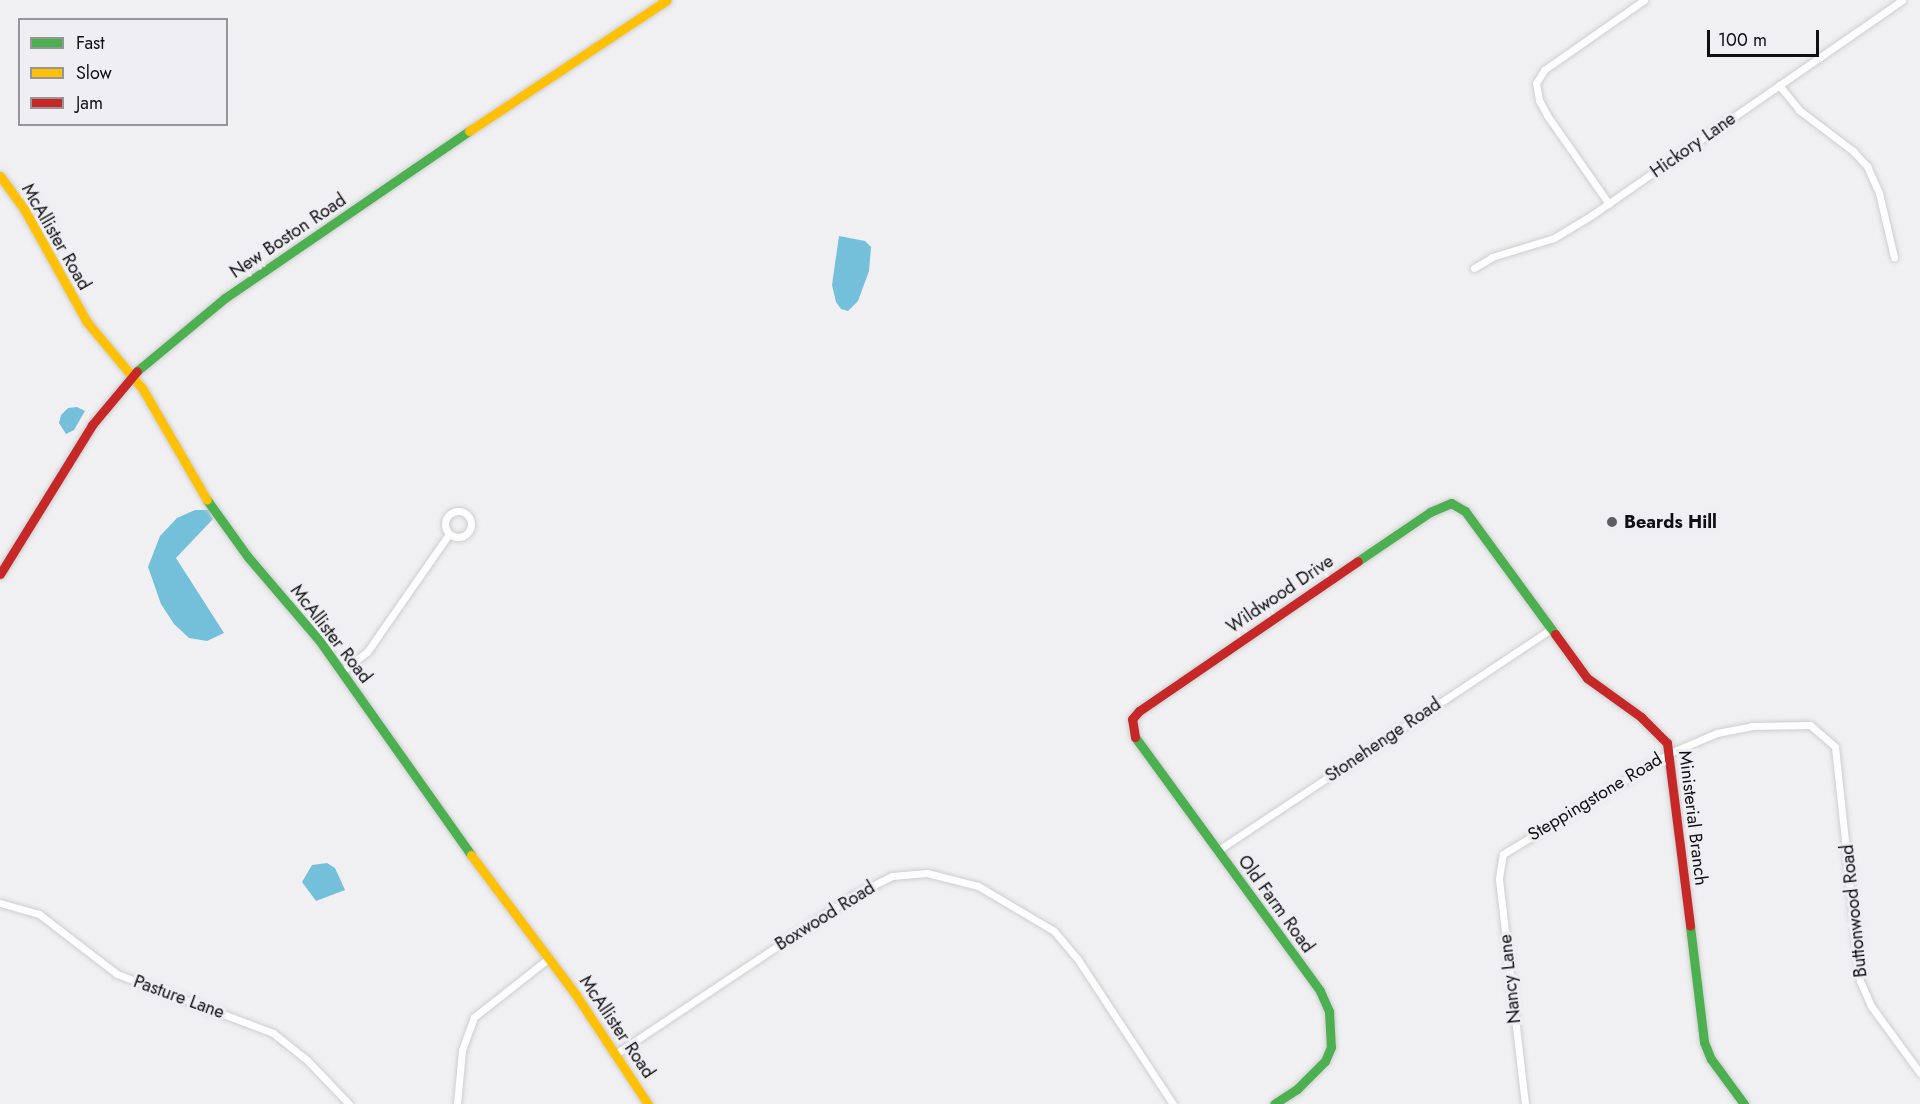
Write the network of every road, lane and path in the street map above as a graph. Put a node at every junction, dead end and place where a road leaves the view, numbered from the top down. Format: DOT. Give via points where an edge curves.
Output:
graph roads {
  1 [pos="667,0"];
  2 [pos="1644,0"];
  3 [pos="1902,0"];
  4 [pos="1779,85"];
  5 [pos="0,176"];
  6 [pos="1609,204"];
  7 [pos="1894,257"];
  8 [pos="1474,268"];
  9 [pos="132,376"];
  10 [pos="1451,503"];
  11 [pos="449,534"];
  12 [pos="0,574"];
  13 [pos="1550,630"];
  14 [pos="341,672"];
  15 [pos="1132,719"];
  16 [pos="1825,736"];
  17 [pos="1670,753"];
  18 [pos="1217,851"];
  19 [pos="1503,854"];
  20 [pos="0,903"];
  21 [pos="548,959"];
  22 [pos="617,1053"];
  23 [pos="1920,1073"];
  24 [pos="349,1104"];
  25 [pos="457,1104"];
  26 [pos="648,1104"];
  27 [pos="1173,1104"];
  28 [pos="1274,1104"];
  29 [pos="1525,1104"];
  30 [pos="1744,1104"];
  1 -- 9 [label="street, New Boston Road" via="225,297"];
  2 -- 6 [label="street" via="1544,70 1536,82 1547,115"];
  3 -- 4 [label="street, Hickory Lane"];
  4 -- 6 [label="street, Hickory Lane"];
  4 -- 7 [label="street" via="1799,110 1867,166 1879,193"];
  5 -- 9 [label="street, McAllister Road" via="24,209 87,322"];
  6 -- 8 [label="street, Hickory Lane" via="1554,238 1492,257"];
  9 -- 12 [label="street, New Boston Road" via="77,447"];
  9 -- 14 [label="street, McAllister Road" via="208,501"];
  10 -- 13 [label="street, Ministerial Branch" via="1465,511"];
  10 -- 15 [label="street, Wildwood Drive" via="1411,525"];
  11 -- 11 [label="street" via="461,537 468,532 471,524 466,513 458,510 447,515 444,527"];
  11 -- 14 [label="street" via="367,652"];
  13 -- 17 [label="street, Ministerial Branch" via="1587,678 1655,728"];
  13 -- 18 [label="street, Stonehenge Road"];
  14 -- 21 [label="street, McAllister Road"];
  15 -- 18 [label="street, Old Farm Road" via="1132,731 1138,742"];
  16 -- 17 [label="street, Steppingstone Road" via="1810,724 1743,727"];
  16 -- 23 [label="street, Buttonwood Road" via="1838,756 1860,981 1871,1006"];
  17 -- 19 [label="street, Steppingstone Road"];
  17 -- 30 [label="street, Ministerial Branch" via="1704,1042 1711,1059"];
  18 -- 28 [label="street, Old Farm Road" via="1320,991 1329,1011 1331,1047 1325,1061"];
  19 -- 29 [label="street, Nancy Lane" via="1499,878"];
  20 -- 24 [label="street, Pasture Lane" via="39,914 117,974 273,1033 307,1060"];
  21 -- 22 [label="street, McAllister Road"];
  21 -- 25 [label="street" via="474,1017 464,1041"];
  22 -- 26 [label="street, McAllister Road"];
  22 -- 27 [label="street, Boxwood Road" via="852,896 892,876 927,873 978,886 1054,931 1077,958"];
}
